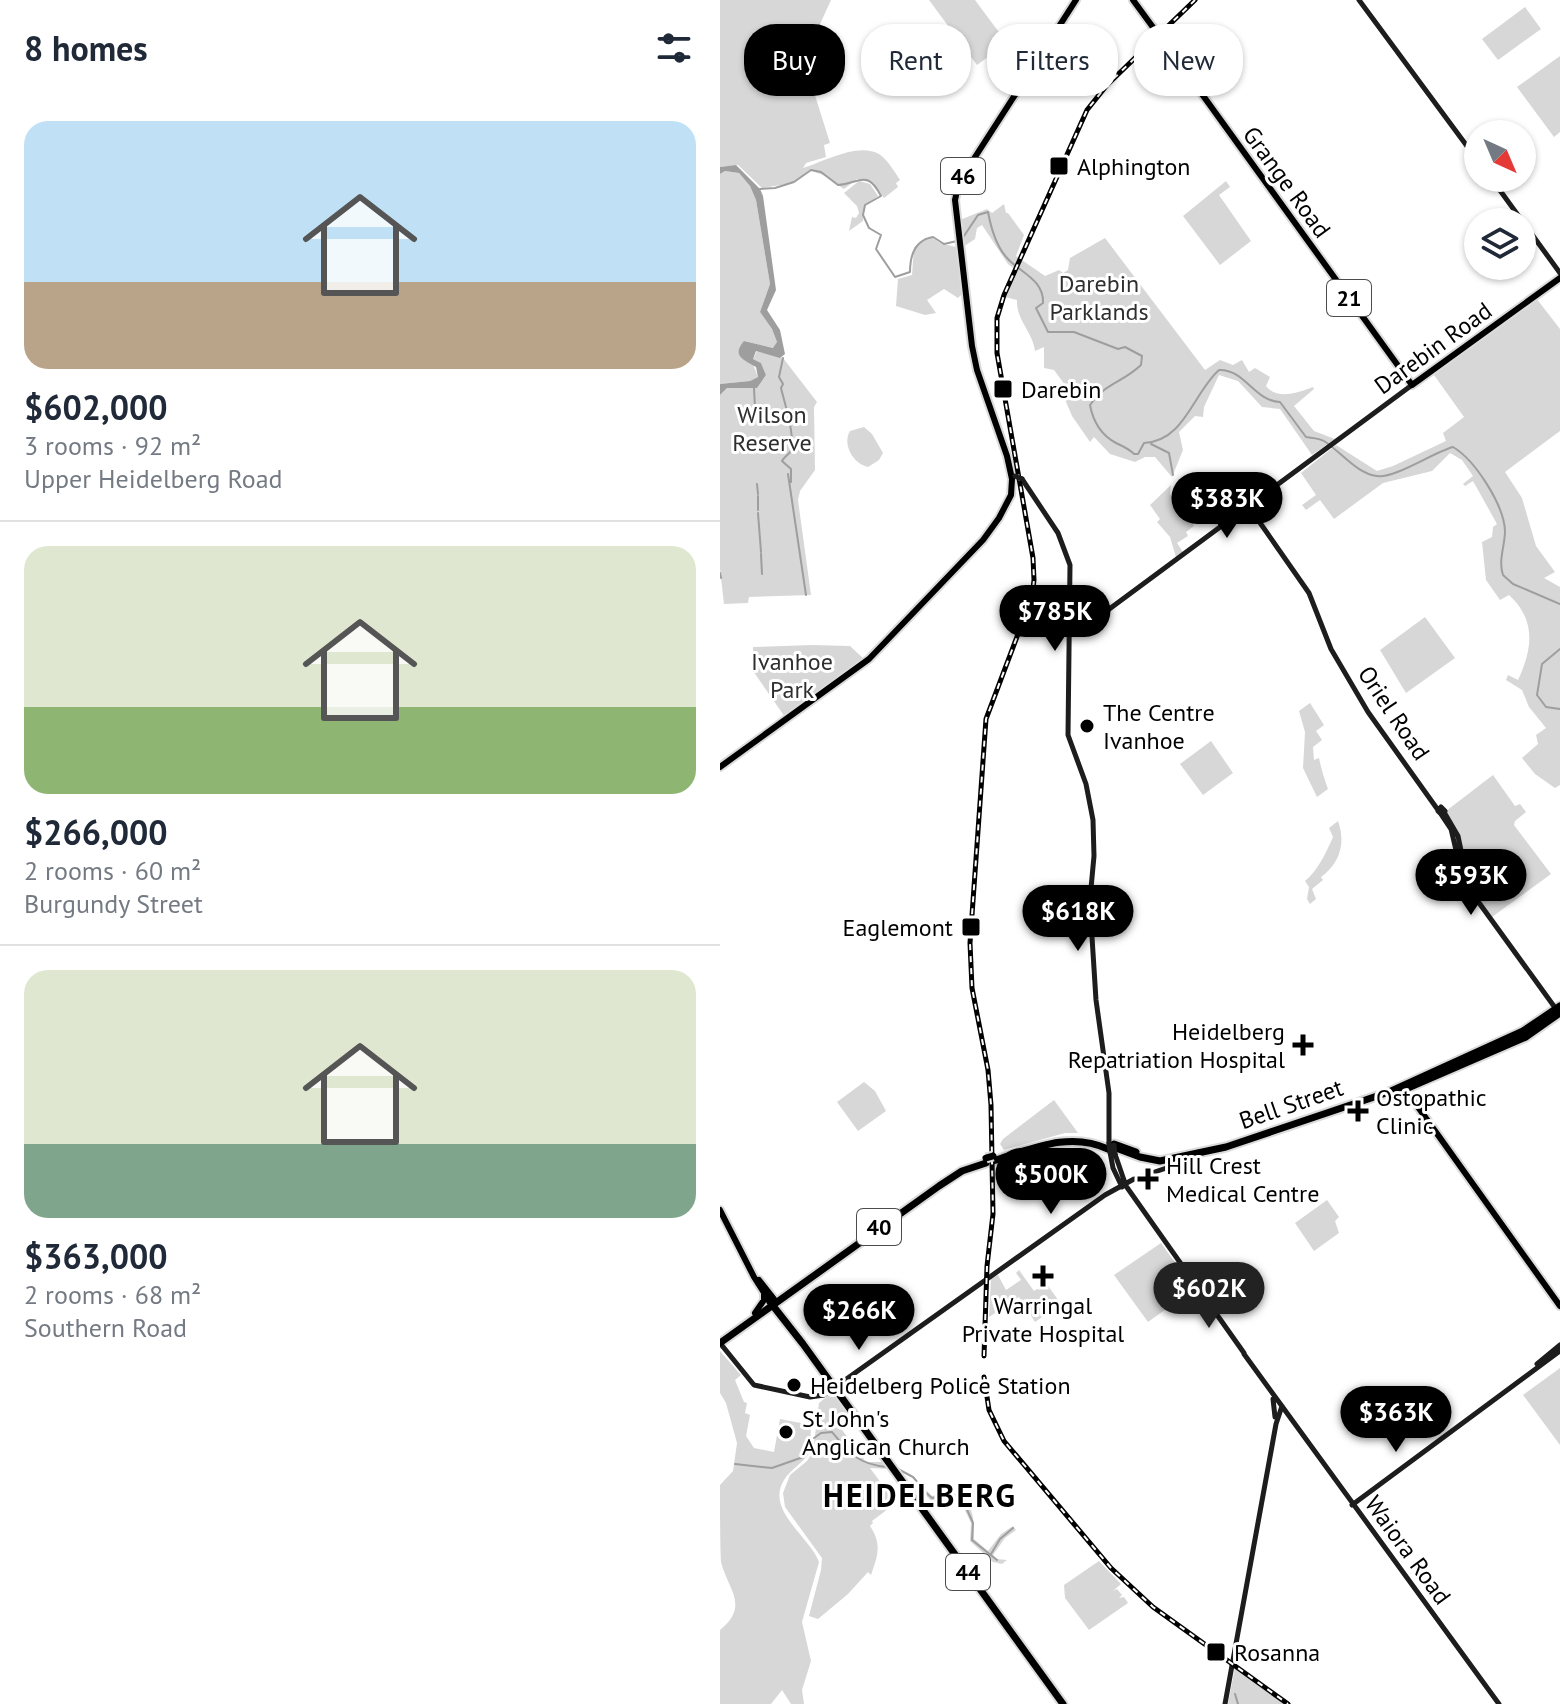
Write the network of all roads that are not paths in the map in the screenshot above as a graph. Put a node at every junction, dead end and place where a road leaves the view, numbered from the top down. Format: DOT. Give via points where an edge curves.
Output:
graph roads {
  1 [pos="1076,0"];
  2 [pos="1133,0"];
  3 [pos="1359,0"];
  4 [pos="1464,142"];
  5 [pos="1501,192"];
  6 [pos="1559,275"];
  7 [pos="1415,383"];
  8 [pos="1016,477"];
  9 [pos="1259,499"];
  10 [pos="1249,507"];
  11 [pos="1255,514"];
  12 [pos="1070,619"];
  13 [pos="720,767"];
  14 [pos="1558,1011"];
  15 [pos="1405,1087"];
  16 [pos="1112,1145"];
  17 [pos="1186,1159"];
  18 [pos="1116,1177"];
  19 [pos="1123,1187"];
  20 [pos="1106,1194"];
  21 [pos="720,1210"];
  22 [pos="751,1269"];
  23 [pos="764,1294"];
  24 [pos="773,1303"];
  25 [pos="1560,1306"];
  26 [pos="755,1313"];
  27 [pos="722,1343"];
  28 [pos="1560,1348"];
  29 [pos="1244,1354"];
  30 [pos="834,1387"];
  31 [pos="1281,1410"];
  32 [pos="1352,1505"];
  33 [pos="1063,1704"];
  34 [pos="1225,1704"];
  35 [pos="1499,1704"];
  1 -- 8 [label="main road, 46" via="959,182 955,200 972,346"];
  2 -- 7 [label="main road, Grange Road / 21"];
  3 -- 4 [label="main road"];
  5 -- 6 [label="main road"];
  6 -- 7 [label="main road, Darebin Road"];
  7 -- 9 [label="main road, Darebin Road"];
  8 -- 12 [label="main road, 46" via="1053,525 1067,556"];
  8 -- 13 [label="main road" via="993,527 880,648"];
  9 -- 10 [label="main road, Darebin Road"];
  9 -- 11 [label="main road"];
  10 -- 11 [label="main road, Oriel Road"];
  10 -- 12 [label="main road, Darebin Road" via="1085,627"];
  11 -- 14 [label="main road, Oriel Road" via="1309,593 1375,719 1458,836 1469,889"];
  12 -- 16 [label="main road, 46" via="1068,735 1093,820 1091,921"];
  14 -- 15 [label="highway, Bell Street / 40" via="1526,1037"];
  15 -- 17 [label="highway, Bell Street / 40"];
  15 -- 25 [label="main road"];
  16 -- 17 [label="highway, 40" via="1153,1160"];
  16 -- 18 [label="main road, 46"];
  16 -- 19 [label="main road, 46"];
  16 -- 24 [label="highway, 40" via="1069,1140 991,1159 956,1175"];
  17 -- 19 [label="main road, Bell Street"];
  18 -- 19 [label="main road, 46"];
  18 -- 20 [label="main road"];
  19 -- 20 [label="main road, Bell Street"];
  19 -- 29 [label="main road, 46"];
  20 -- 30 [label="main road, Bell Street"];
  21 -- 22 [label="main road, 44"];
  22 -- 23 [label="main road, 44"];
  22 -- 24 [label="main road, 44"];
  23 -- 24 [label="main road, 44"];
  23 -- 26 [label="main road"];
  24 -- 26 [label="highway, 40"];
  24 -- 27 [label="highway, 40"];
  24 -- 30 [label="highway, 44"];
  26 -- 27 [label="highway, 40"];
  27 -- 30 [label="main road, Bell Street" via="754,1385 817,1397"];
  28 -- 32 [label="main road"];
  29 -- 31 [label="main road, 46"];
  29 -- 31 [label="main road, 46"];
  30 -- 33 [label="highway, 44"];
  31 -- 32 [label="main road, Waiora Road"];
  31 -- 34 [label="main road, 46"];
  32 -- 35 [label="main road, Waiora Road"];
}
